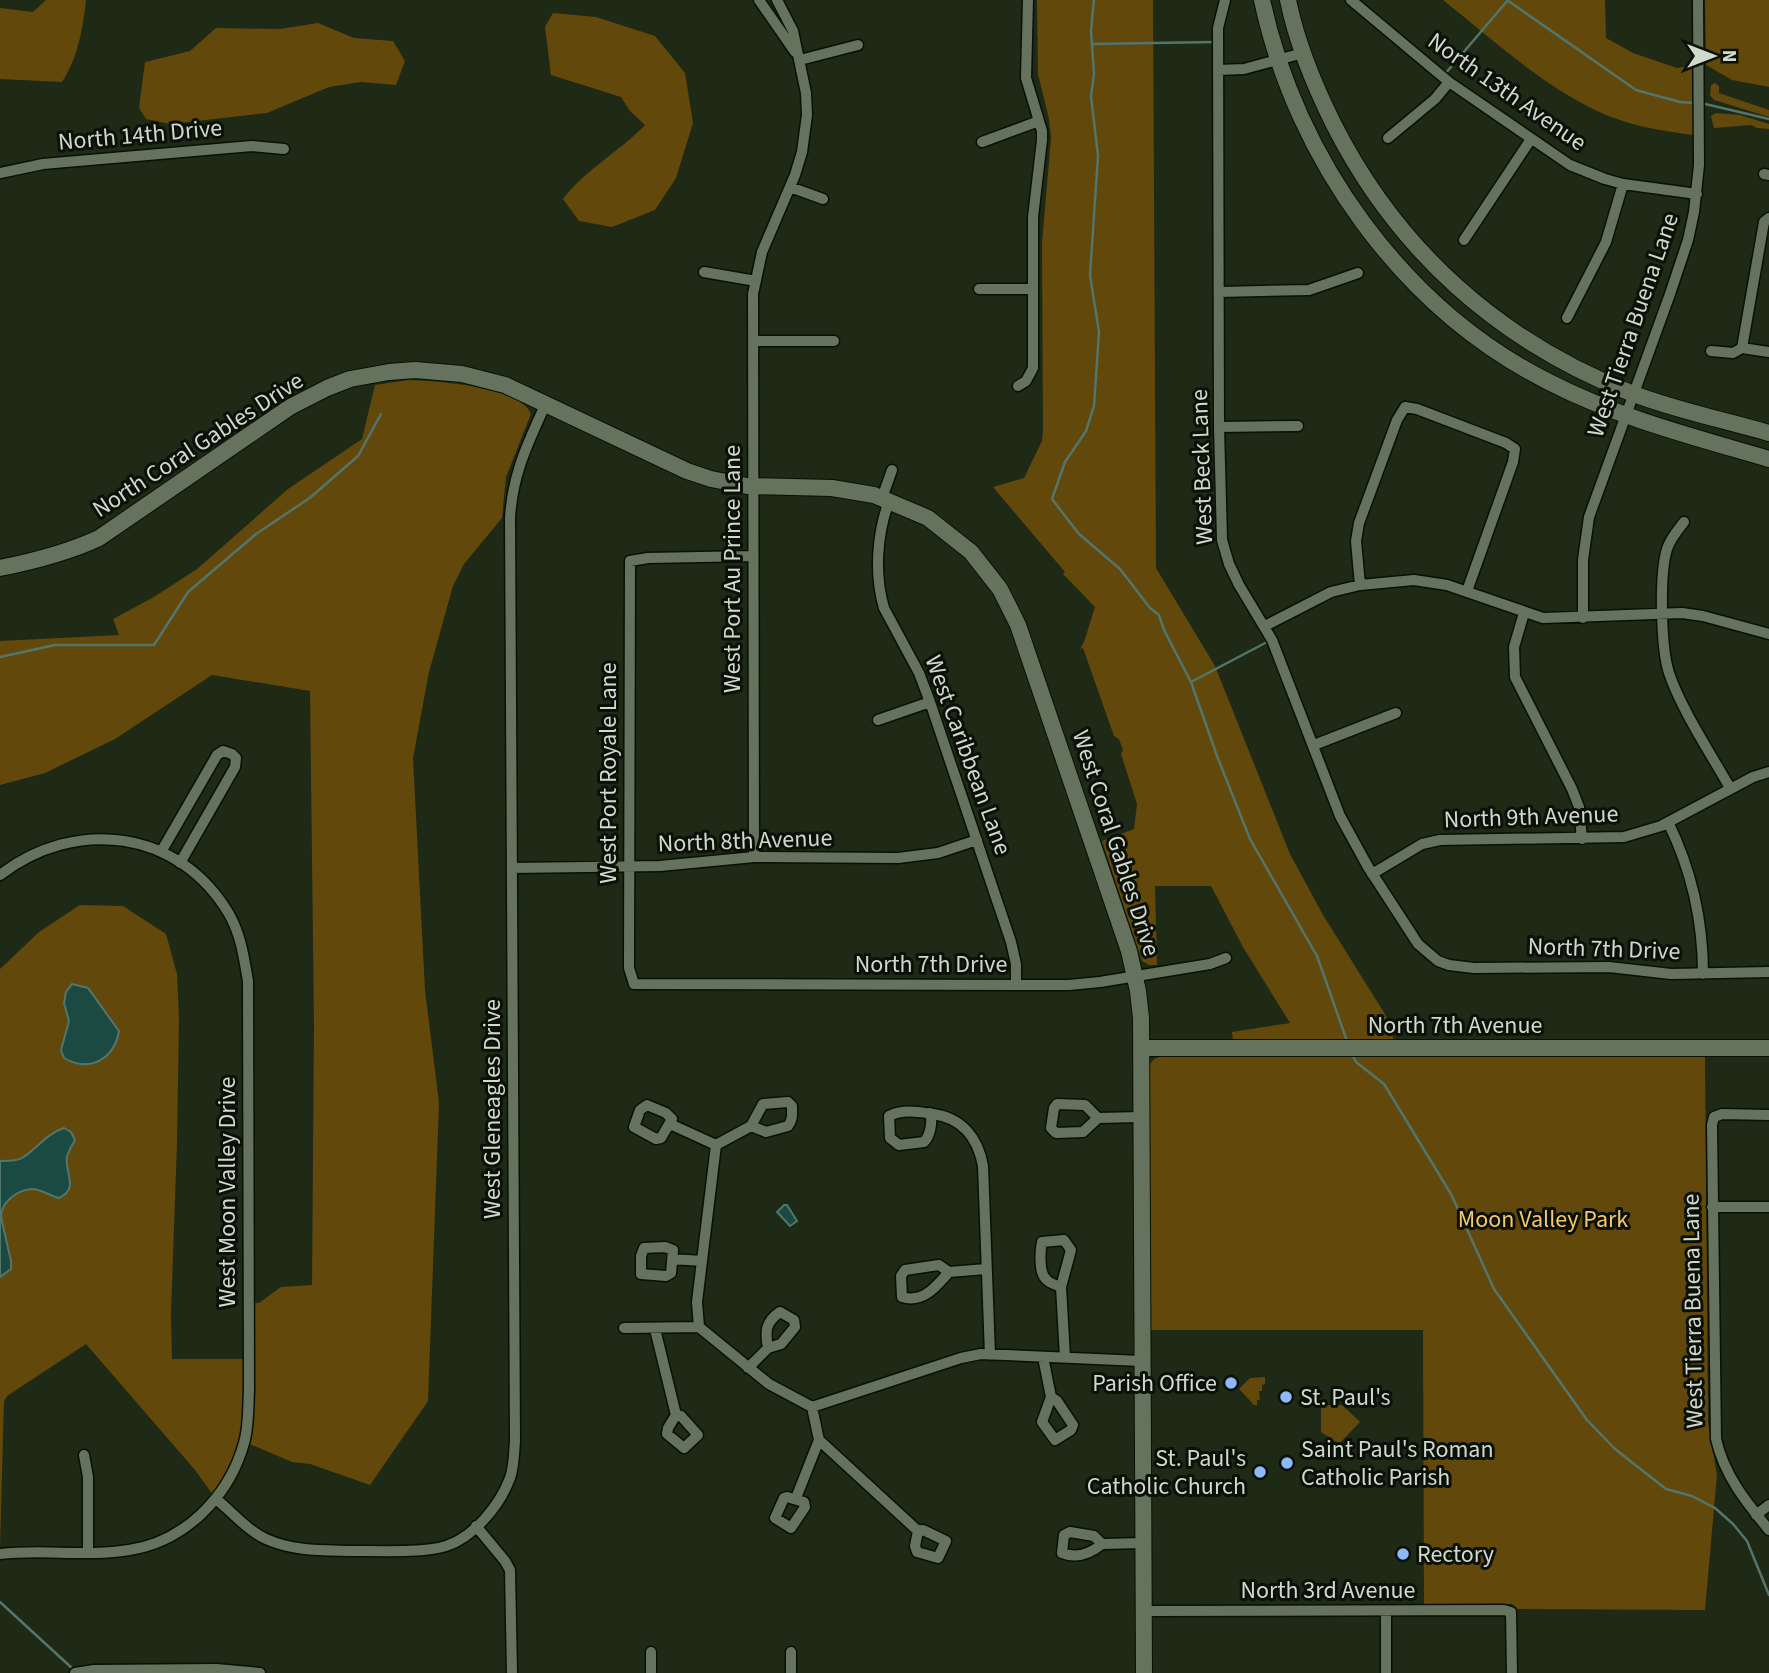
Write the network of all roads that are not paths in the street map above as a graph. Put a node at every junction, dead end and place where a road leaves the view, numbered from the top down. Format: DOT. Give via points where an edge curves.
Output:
graph roads {
  1 [pos="759,0"];
  2 [pos="777,0"];
  3 [pos="1028,0"];
  4 [pos="1225,0"];
  5 [pos="1262,0"];
  6 [pos="1288,0"];
  7 [pos="1351,0"];
  8 [pos="1698,0"];
  9 [pos="858,45"];
  10 [pos="1303,53"];
  11 [pos="800,60"];
  12 [pos="1277,60"];
  13 [pos="1218,71"];
  14 [pos="1449,82"];
  15 [pos="1039,121"];
  16 [pos="1388,138"];
  17 [pos="1531,139"];
  18 [pos="982,142"];
  19 [pos="284,149"];
  20 [pos="0,173"];
  21 [pos="1623,184"];
  22 [pos="790,187"];
  23 [pos="1697,194"];
  24 [pos="822,199"];
  25 [pos="1769,218"];
  26 [pos="1464,240"];
  27 [pos="704,272"];
  28 [pos="1358,272"];
  29 [pos="756,281"];
  30 [pos="979,289"];
  31 [pos="1033,289"];
  32 [pos="1219,292"];
  33 [pos="1567,318"];
  34 [pos="753,341"];
  35 [pos="834,341"];
  36 [pos="1742,348"];
  37 [pos="1711,351"];
  38 [pos="1769,352"];
  39 [pos="505,385"];
  40 [pos="1018,386"];
  41 [pos="1632,393"];
  42 [pos="546,403"];
  43 [pos="1624,416"];
  44 [pos="1298,426"];
  45 [pos="1219,427"];
  46 [pos="1769,433"];
  47 [pos="1769,459"];
  48 [pos="892,470"];
  49 [pos="752,486"];
  50 [pos="885,499"];
  51 [pos="1684,522"];
  52 [pos="753,556"];
  53 [pos="0,568"];
  54 [pos="1360,585"];
  55 [pos="1467,592"];
  56 [pos="1524,612"];
  57 [pos="1663,614"];
  58 [pos="1583,618"];
  59 [pos="1265,626"];
  60 [pos="1769,634"];
  61 [pos="930,702"];
  62 [pos="1396,713"];
  63 [pos="878,720"];
  64 [pos="1314,745"];
  65 [pos="1769,772"];
  66 [pos="1730,788"];
  67 [pos="1668,822"];
  68 [pos="1582,839"];
  69 [pos="977,840"];
  70 [pos="161,852"];
  71 [pos="754,857"];
  72 [pos="180,863"];
  73 [pos="629,867"];
  74 [pos="512,868"];
  75 [pos="1372,874"];
  76 [pos="0,875"];
  77 [pos="1226,958"];
  78 [pos="1438,961"];
  79 [pos="1769,972"];
  80 [pos="1703,974"];
  81 [pos="1135,976"];
  82 [pos="634,984"];
  83 [pos="1016,985"];
  84 [pos="1141,1048"];
  85 [pos="1769,1048"];
  86 [pos="930,1114"];
  87 [pos="1769,1115"];
  88 [pos="1141,1117"];
  89 [pos="1098,1118"];
  90 [pos="670,1124"];
  91 [pos="751,1126"];
  92 [pos="716,1145"];
  93 [pos="1713,1207"];
  94 [pos="1769,1207"];
  95 [pos="673,1259"];
  96 [pos="702,1261"];
  97 [pos="986,1269"];
  98 [pos="949,1272"];
  99 [pos="1061,1287"];
  100 [pos="699,1327"];
  101 [pos="624,1328"];
  102 [pos="655,1329"];
  103 [pos="768,1348"];
  104 [pos="990,1355"];
  105 [pos="1043,1357"];
  106 [pos="1065,1357"];
  107 [pos="1141,1361"];
  108 [pos="748,1368"];
  109 [pos="1051,1397"];
  110 [pos="812,1407"];
  111 [pos="676,1415"];
  112 [pos="819,1440"];
  113 [pos="84,1455"];
  114 [pos="796,1498"];
  115 [pos="216,1499"];
  116 [pos="1769,1506"];
  117 [pos="1756,1514"];
  118 [pos="476,1526"];
  119 [pos="1769,1530"];
  120 [pos="918,1531"];
  121 [pos="1143,1543"];
  122 [pos="1102,1544"];
  123 [pos="88,1552"];
  124 [pos="0,1554"];
  125 [pos="1144,1611"];
  126 [pos="1386,1611"];
  127 [pos="651,1652"];
  128 [pos="791,1652"];
  129 [pos="184,1671"];
  130 [pos="76,1672"];
  131 [pos="260,1673"];
  132 [pos="512,1673"];
  133 [pos="651,1673"];
  134 [pos="791,1673"];
  135 [pos="1144,1673"];
  136 [pos="1386,1673"];
  137 [pos="1512,1673"];
  1 -- 11 [label="street, West Port Au Prince Lane"];
  2 -- 11 [label="street, West Port Au Prince Lane" via="793,31"];
  3 -- 15 [label="street" via="1026,78"];
  4 -- 13 [label="street, West Beck Lane" via="1218,28"];
  5 -- 12 [label="street"];
  6 -- 10 [label="street"];
  7 -- 14 [label="street, North 13th Avenue"];
  8 -- 23 [label="street, West Tierra Buena Lane"];
  9 -- 11 [label="street"];
  10 -- 12 [label="street"];
  10 -- 41 [label="street" via="1320,96 1369,187 1438,271 1527,341"];
  11 -- 22 [label="street, West Port Au Prince Lane" via="807,114 802,152"];
  12 -- 13 [label="street"];
  12 -- 43 [label="street" via="1327,169 1377,241 1409,277 1487,344 1545,381"];
  13 -- 32 [label="street, West Beck Lane"];
  14 -- 16 [label="street"];
  14 -- 17 [label="street, North 13th Avenue"];
  15 -- 18 [label="street"];
  15 -- 31 [label="street" via="1042,140 1033,217"];
  17 -- 21 [label="street, North 13th Avenue" via="1570,165"];
  17 -- 26 [label="street"];
  19 -- 20 [label="street, North 14th Drive" via="214,149 43,164"];
  21 -- 23 [label="street, North 13th Avenue"];
  21 -- 33 [label="street" via="1611,231"];
  22 -- 24 [label="street"];
  22 -- 29 [label="street, West Port Au Prince Lane" via="762,252"];
  23 -- 41 [label="street, West Tierra Buena Lane" via="1685,249"];
  25 -- 36 [label="street" via="1764,222"];
  27 -- 29 [label="street"];
  28 -- 32 [label="street" via="1309,290"];
  29 -- 34 [label="street, West Port Au Prince Lane"];
  30 -- 31 [label="street"];
  31 -- 40 [label="street" via="1033,368"];
  32 -- 45 [label="street, West Beck Lane"];
  34 -- 35 [label="street"];
  34 -- 49 [label="street, West Port Au Prince Lane"];
  36 -- 37 [label="street" via="1733,353"];
  36 -- 38 [label="street"];
  39 -- 42 [label="street, West Coral Gables Drive"];
  39 -- 53 [label="street, North Coral Gables Drive" via="462,374 415,370 378,373 338,384 290,407 99,538 47,559"];
  41 -- 43 [label="street, West Tierra Buena Lane"];
  41 -- 46 [label="street"];
  42 -- 49 [label="street, West Coral Gables Drive" via="687,471"];
  42 -- 74 [label="street, West Gleneagles Drive" via="520,460 511,497"];
  43 -- 47 [label="street"];
  43 -- 58 [label="street, West Tierra Buena Lane" via="1585,534"];
  44 -- 45 [label="street"];
  45 -- 59 [label="street, West Beck Lane" via="1222,540 1239,585"];
  48 -- 50 [label="street"];
  49 -- 50 [label="street, West Coral Gables Drive" via="832,488"];
  49 -- 52 [label="street, West Port Au Prince Lane"];
  50 -- 61 [label="street, West Caribbean Lane" via="880,531 881,598"];
  50 -- 81 [label="street, West Coral Gables Drive" via="928,518 960,542 985,568 1010,607"];
  51 -- 57 [label="street" via="1667,549"];
  52 -- 71 [label="street, West Port Au Prince Lane"];
  52 -- 73 [label="street, West Port Royale Lane" via="630,561"];
  54 -- 55 [label="street" via="1424,580"];
  54 -- 55 [label="street" via="1359,523 1405,407 1516,449"];
  54 -- 59 [label="street" via="1317,597"];
  55 -- 56 [label="street"];
  56 -- 58 [label="street" via="1544,618"];
  56 -- 68 [label="street" via="1514,648 1515,677 1580,807"];
  57 -- 58 [label="street"];
  57 -- 60 [label="street" via="1694,614"];
  57 -- 66 [label="street" via="1670,676"];
  59 -- 64 [label="street, West Beck Lane"];
  61 -- 63 [label="street"];
  61 -- 69 [label="street, West Caribbean Lane"];
  62 -- 64 [label="street"];
  64 -- 75 [label="street, West Beck Lane" via="1340,816"];
  65 -- 66 [label="street, North 9th Avenue"];
  66 -- 67 [label="street, North 9th Avenue"];
  67 -- 68 [label="street, North 9th Avenue" via="1624,837"];
  67 -- 80 [label="street" via="1698,905"];
  68 -- 75 [label="street, North 9th Avenue" via="1429,842"];
  69 -- 71 [label="street, North 8th Avenue" via="938,853 898,858"];
  69 -- 83 [label="street, West Caribbean Lane" via="1015,953"];
  70 -- 72 [label="street, West Moon Valley Drive"];
  70 -- 72 [label="street" via="216,755 228,751 236,758 235,767"];
  70 -- 76 [label="street, West Moon Valley Drive" via="122,840 78,839 29,855"];
  71 -- 73 [label="street, North 8th Avenue"];
  72 -- 115 [label="street, West Moon Valley Drive" via="229,914 248,981 248,1424 232,1474"];
  73 -- 74 [label="street, North 8th Avenue"];
  73 -- 82 [label="street, West Port Royale Lane" via="629,968"];
  74 -- 118 [label="street, West Gleneagles Drive" via="515,1441 511,1476 503,1494"];
  75 -- 78 [label="street, West Beck Lane" via="1418,944"];
  77 -- 81 [label="street, North 7th Drive"];
  78 -- 80 [label="street, North 7th Drive" via="1461,967 1609,967"];
  79 -- 80 [label="street, North 7th Drive"];
  81 -- 83 [label="street, North 7th Drive" via="1085,984"];
  81 -- 84 [label="street, West Coral Gables Drive"];
  82 -- 83 [label="street, North 7th Drive"];
  84 -- 85 [label="street, North 7th Avenue"];
  84 -- 88 [label="street, West Coral Gables Drive"];
  86 -- 97 [label="street" via="942,1114 964,1127 978,1149 983,1166"];
  87 -- 93 [label="street, West Tierra Buena Lane" via="1714,1117"];
  88 -- 89 [label="street"];
  88 -- 107 [label="street, West Coral Gables Drive"];
  90 -- 92 [label="street"];
  91 -- 92 [label="street"];
  92 -- 96 [label="street"];
  93 -- 94 [label="street"];
  93 -- 117 [label="street, West Tierra Buena Lane" via="1716,1438 1727,1472"];
  95 -- 96 [label="street"];
  96 -- 100 [label="street"];
  97 -- 98 [label="street"];
  97 -- 104 [label="street"];
  98 -- 98 [label="street" via="928,1294 902,1297 901,1276 908,1268 939,1265"];
  99 -- 106 [label="street"];
  100 -- 102 [label="street"];
  100 -- 108 [label="street"];
  101 -- 102 [label="street"];
  102 -- 111 [label="street"];
  103 -- 108 [label="street"];
  104 -- 105 [label="street"];
  104 -- 110 [label="street" via="961,1358"];
  105 -- 106 [label="street"];
  105 -- 109 [label="street"];
  106 -- 107 [label="street"];
  107 -- 121 [label="street, West Coral Gables Drive"];
  108 -- 110 [label="street"];
  110 -- 112 [label="street"];
  112 -- 114 [label="street"];
  112 -- 120 [label="street"];
  113 -- 123 [label="street"];
  115 -- 118 [label="street, West Gleneagles Drive" via="263,1538 304,1550 445,1547"];
  115 -- 123 [label="street, West Moon Valley Drive" via="195,1520 160,1541 131,1550"];
  116 -- 117 [label="street"];
  117 -- 119 [label="street, West Tierra Buena Lane"];
  118 -- 132 [label="street" via="509,1570"];
  121 -- 122 [label="street"];
  121 -- 125 [label="street, West Coral Gables Drive"];
  123 -- 124 [label="street, West Moon Valley Drive"];
  125 -- 126 [label="street, North 3rd Avenue"];
  125 -- 135 [label="street, West Coral Gables Drive"];
  126 -- 136 [label="street"];
  126 -- 137 [label="street, North 3rd Avenue" via="1511,1612"];
  127 -- 133 [label="street"];
  128 -- 134 [label="street"];
  129 -- 130 [label="street"];
  129 -- 131 [label="street"];
}
